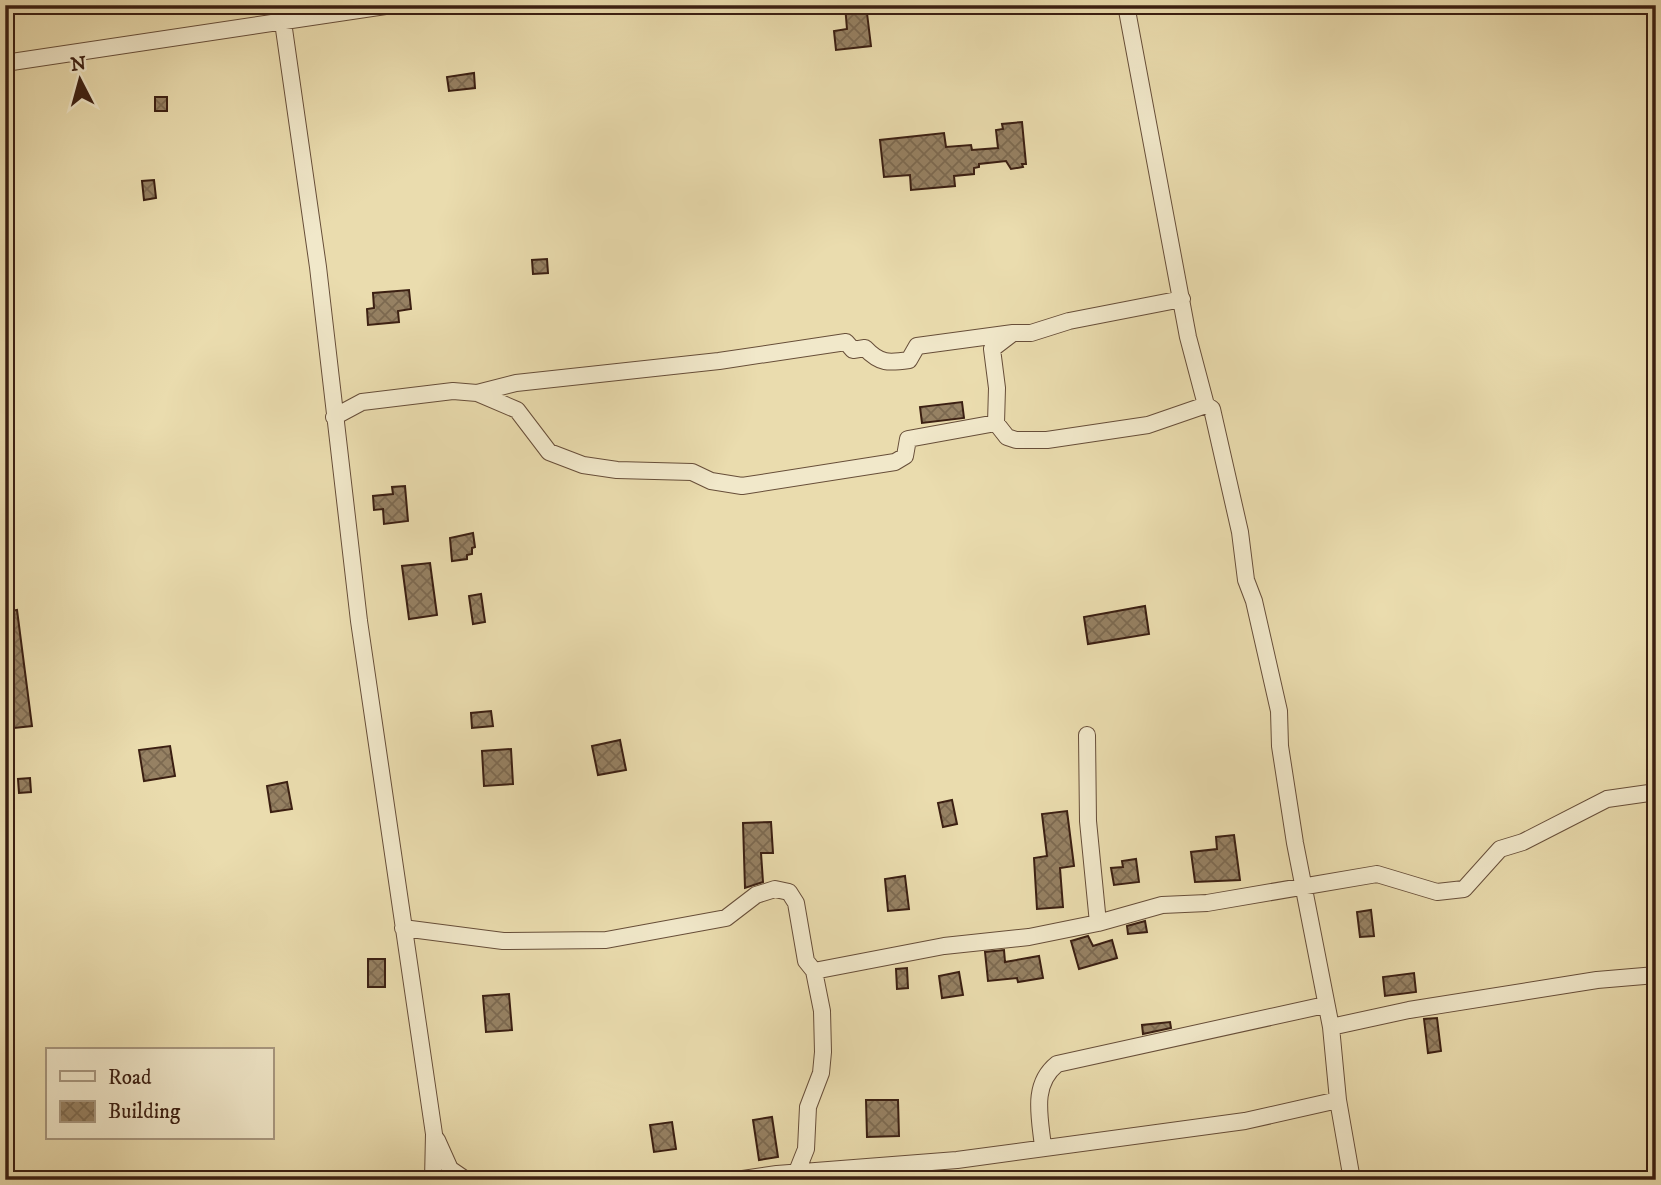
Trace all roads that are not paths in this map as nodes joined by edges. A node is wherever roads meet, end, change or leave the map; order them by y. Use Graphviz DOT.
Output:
graph roads {
  1 [pos="285,5"];
  2 [pos="392,5"];
  3 [pos="1126,5"];
  4 [pos="283,22"];
  5 [pos="5,63"];
  6 [pos="1182,299"];
  7 [pos="1013,333"];
  8 [pos="477,393"];
  9 [pos="1206,405"];
  10 [pos="334,417"];
  11 [pos="996,422"];
  12 [pos="1087,735"];
  13 [pos="1656,792"];
  14 [pos="1303,887"];
  15 [pos="1098,923"];
  16 [pos="403,928"];
  17 [pos="814,971"];
  18 [pos="1656,975"];
  19 [pos="1325,1005"];
  20 [pos="1331,1027"];
  21 [pos="1338,1100"];
  22 [pos="434,1134"];
  23 [pos="1043,1147"];
  24 [pos="796,1174"];
  25 [pos="433,1180"];
  26 [pos="466,1180"];
  27 [pos="736,1180"];
  28 [pos="1352,1180"];
  1 -- 4 [label="street"];
  2 -- 4 [label="street"];
  3 -- 6 [label="street"];
  4 -- 5 [label="street"];
  4 -- 10 [label="street"];
  6 -- 7 [label="street"];
  6 -- 9 [label="street"];
  7 -- 8 [label="street"];
  7 -- 11 [label="street"];
  8 -- 10 [label="street"];
  8 -- 11 [label="street"];
  9 -- 11 [label="street"];
  9 -- 14 [label="street"];
  10 -- 16 [label="street"];
  12 -- 15 [label="street"];
  13 -- 14 [label="street"];
  14 -- 15 [label="street"];
  14 -- 19 [label="street"];
  15 -- 17 [label="street"];
  16 -- 17 [label="street"];
  16 -- 22 [label="street"];
  17 -- 24 [label="street"];
  18 -- 20 [label="street"];
  19 -- 20 [label="street"];
  19 -- 23 [label="street"];
  20 -- 21 [label="street"];
  21 -- 23 [label="street"];
  21 -- 28 [label="street"];
  22 -- 25 [label="street"];
  22 -- 26 [label="street"];
  23 -- 24 [label="street"];
  24 -- 27 [label="street"];
}
